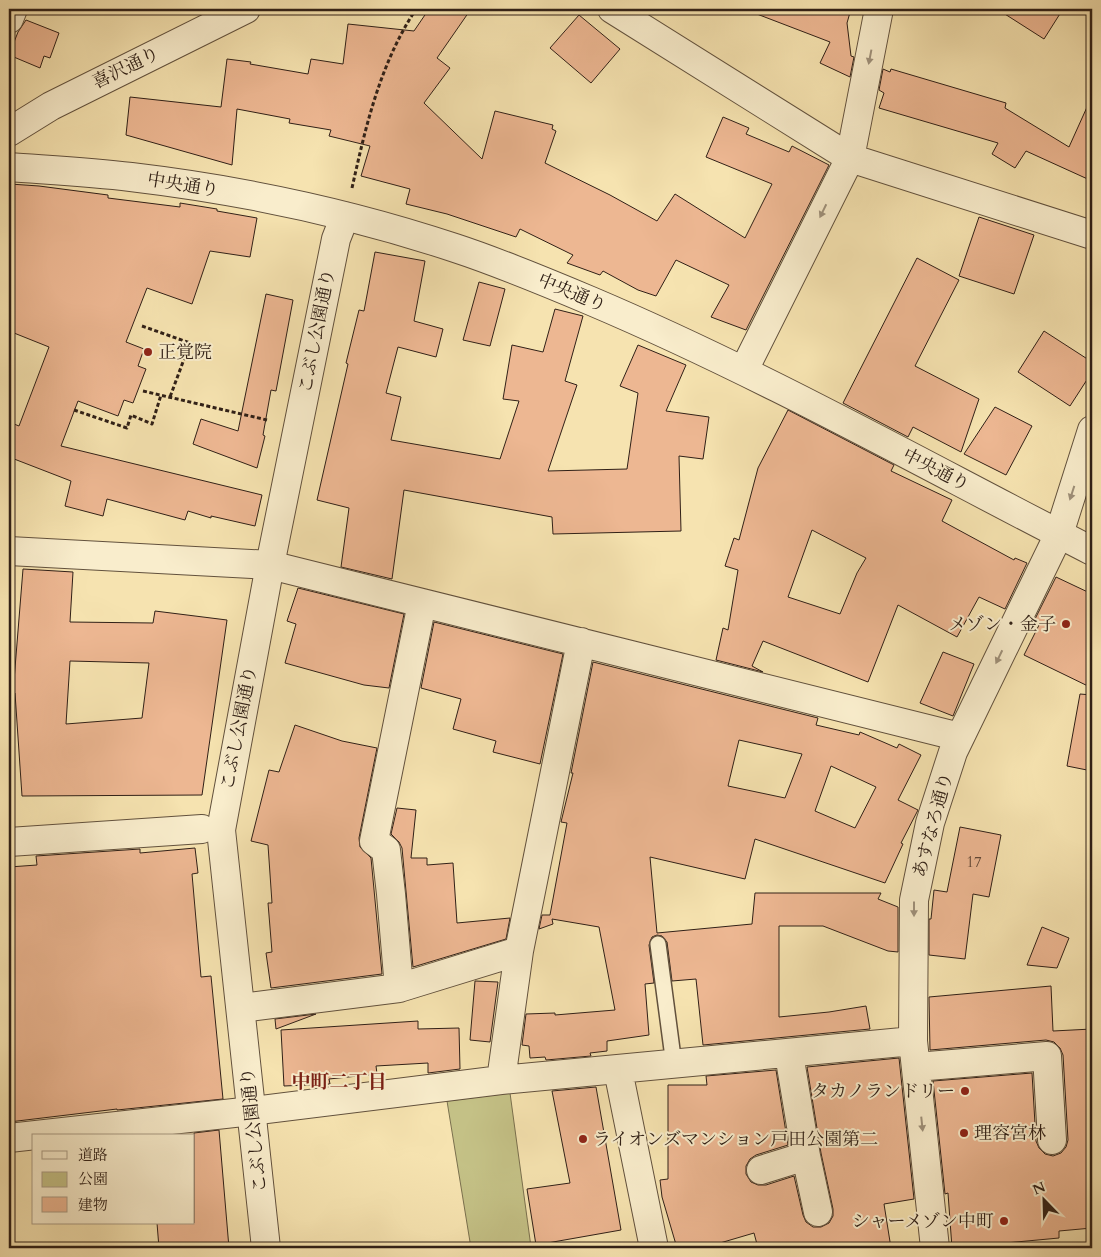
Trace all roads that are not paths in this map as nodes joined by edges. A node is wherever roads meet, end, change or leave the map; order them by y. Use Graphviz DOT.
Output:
graph roads {
  1 [pos="13,9"];
  2 [pos="246,9"];
  3 [pos="612,9"];
  4 [pos="879,9"];
  5 [pos="9,19"];
  6 [pos="9,132"];
  7 [pos="850,158"];
  8 [pos="9,167"];
  9 [pos="345,216"];
  10 [pos="1092,235"];
  11 [pos="744,370"];
  12 [pos="1092,430"];
  13 [pos="1058,534"];
  14 [pos="9,551"];
  15 [pos="1092,551"];
  16 [pos="270,565"];
  17 [pos="422,603"];
  18 [pos="580,642"];
  19 [pos="960,737"];
  20 [pos="202,829"];
  21 [pos="9,842"];
  22 [pos="658,944"];
  23 [pos="519,951"];
  24 [pos="399,988"];
  25 [pos="241,1008"];
  26 [pos="789,1054"];
  27 [pos="915,1054"];
  28 [pos="674,1065"];
  29 [pos="618,1070"];
  30 [pos="501,1080"];
  31 [pos="252,1111"];
  32 [pos="45,1134"];
  33 [pos="32,1135"];
  34 [pos="9,1138"];
  35 [pos="1052,1140"];
  36 [pos="806,1156"];
  37 [pos="761,1170"];
  38 [pos="818,1212"];
  39 [pos="266,1248"];
  40 [pos="654,1248"];
  41 [pos="935,1248"];
  1 -- 5 [label="street"];
  2 -- 6 [label="street, 喜沢通り"];
  3 -- 7 [label="street"];
  4 -- 7 [label="street, one-way"];
  7 -- 10 [label="street"];
  7 -- 11 [label="street, one-way"];
  8 -- 9 [label="street, 中央通り"];
  9 -- 11 [label="street, 中央通り"];
  9 -- 16 [label="street, こぶし公園通り"];
  11 -- 13 [label="street, 中央通り"];
  12 -- 13 [label="street, あすなろ通り, one-way"];
  13 -- 15 [label="street, 中央通り"];
  13 -- 19 [label="street, あすなろ通り, one-way"];
  14 -- 16 [label="street"];
  16 -- 17 [label="street"];
  16 -- 25 [label="street, こぶし公園通り"];
  17 -- 18 [label="street"];
  17 -- 24 [label="street"];
  18 -- 19 [label="street"];
  18 -- 23 [label="street"];
  19 -- 27 [label="street, あすなろ通り, one-way"];
  20 -- 21 [label="street"];
  22 -- 28 [label="lane"];
  23 -- 24 [label="street"];
  23 -- 30 [label="street"];
  24 -- 25 [label="street"];
  25 -- 31 [label="street, こぶし公園通り"];
  26 -- 27 [label="street"];
  26 -- 28 [label="street"];
  26 -- 36 [label="street"];
  27 -- 35 [label="street"];
  27 -- 41 [label="street, あすなろ通り, one-way"];
  28 -- 29 [label="street"];
  29 -- 30 [label="street"];
  29 -- 40 [label="street"];
  30 -- 31 [label="street"];
  31 -- 32 [label="street"];
  31 -- 39 [label="street, こぶし公園通り"];
  33 -- 34 [label="street"];
  36 -- 37 [label="street"];
  36 -- 38 [label="street"];
}
